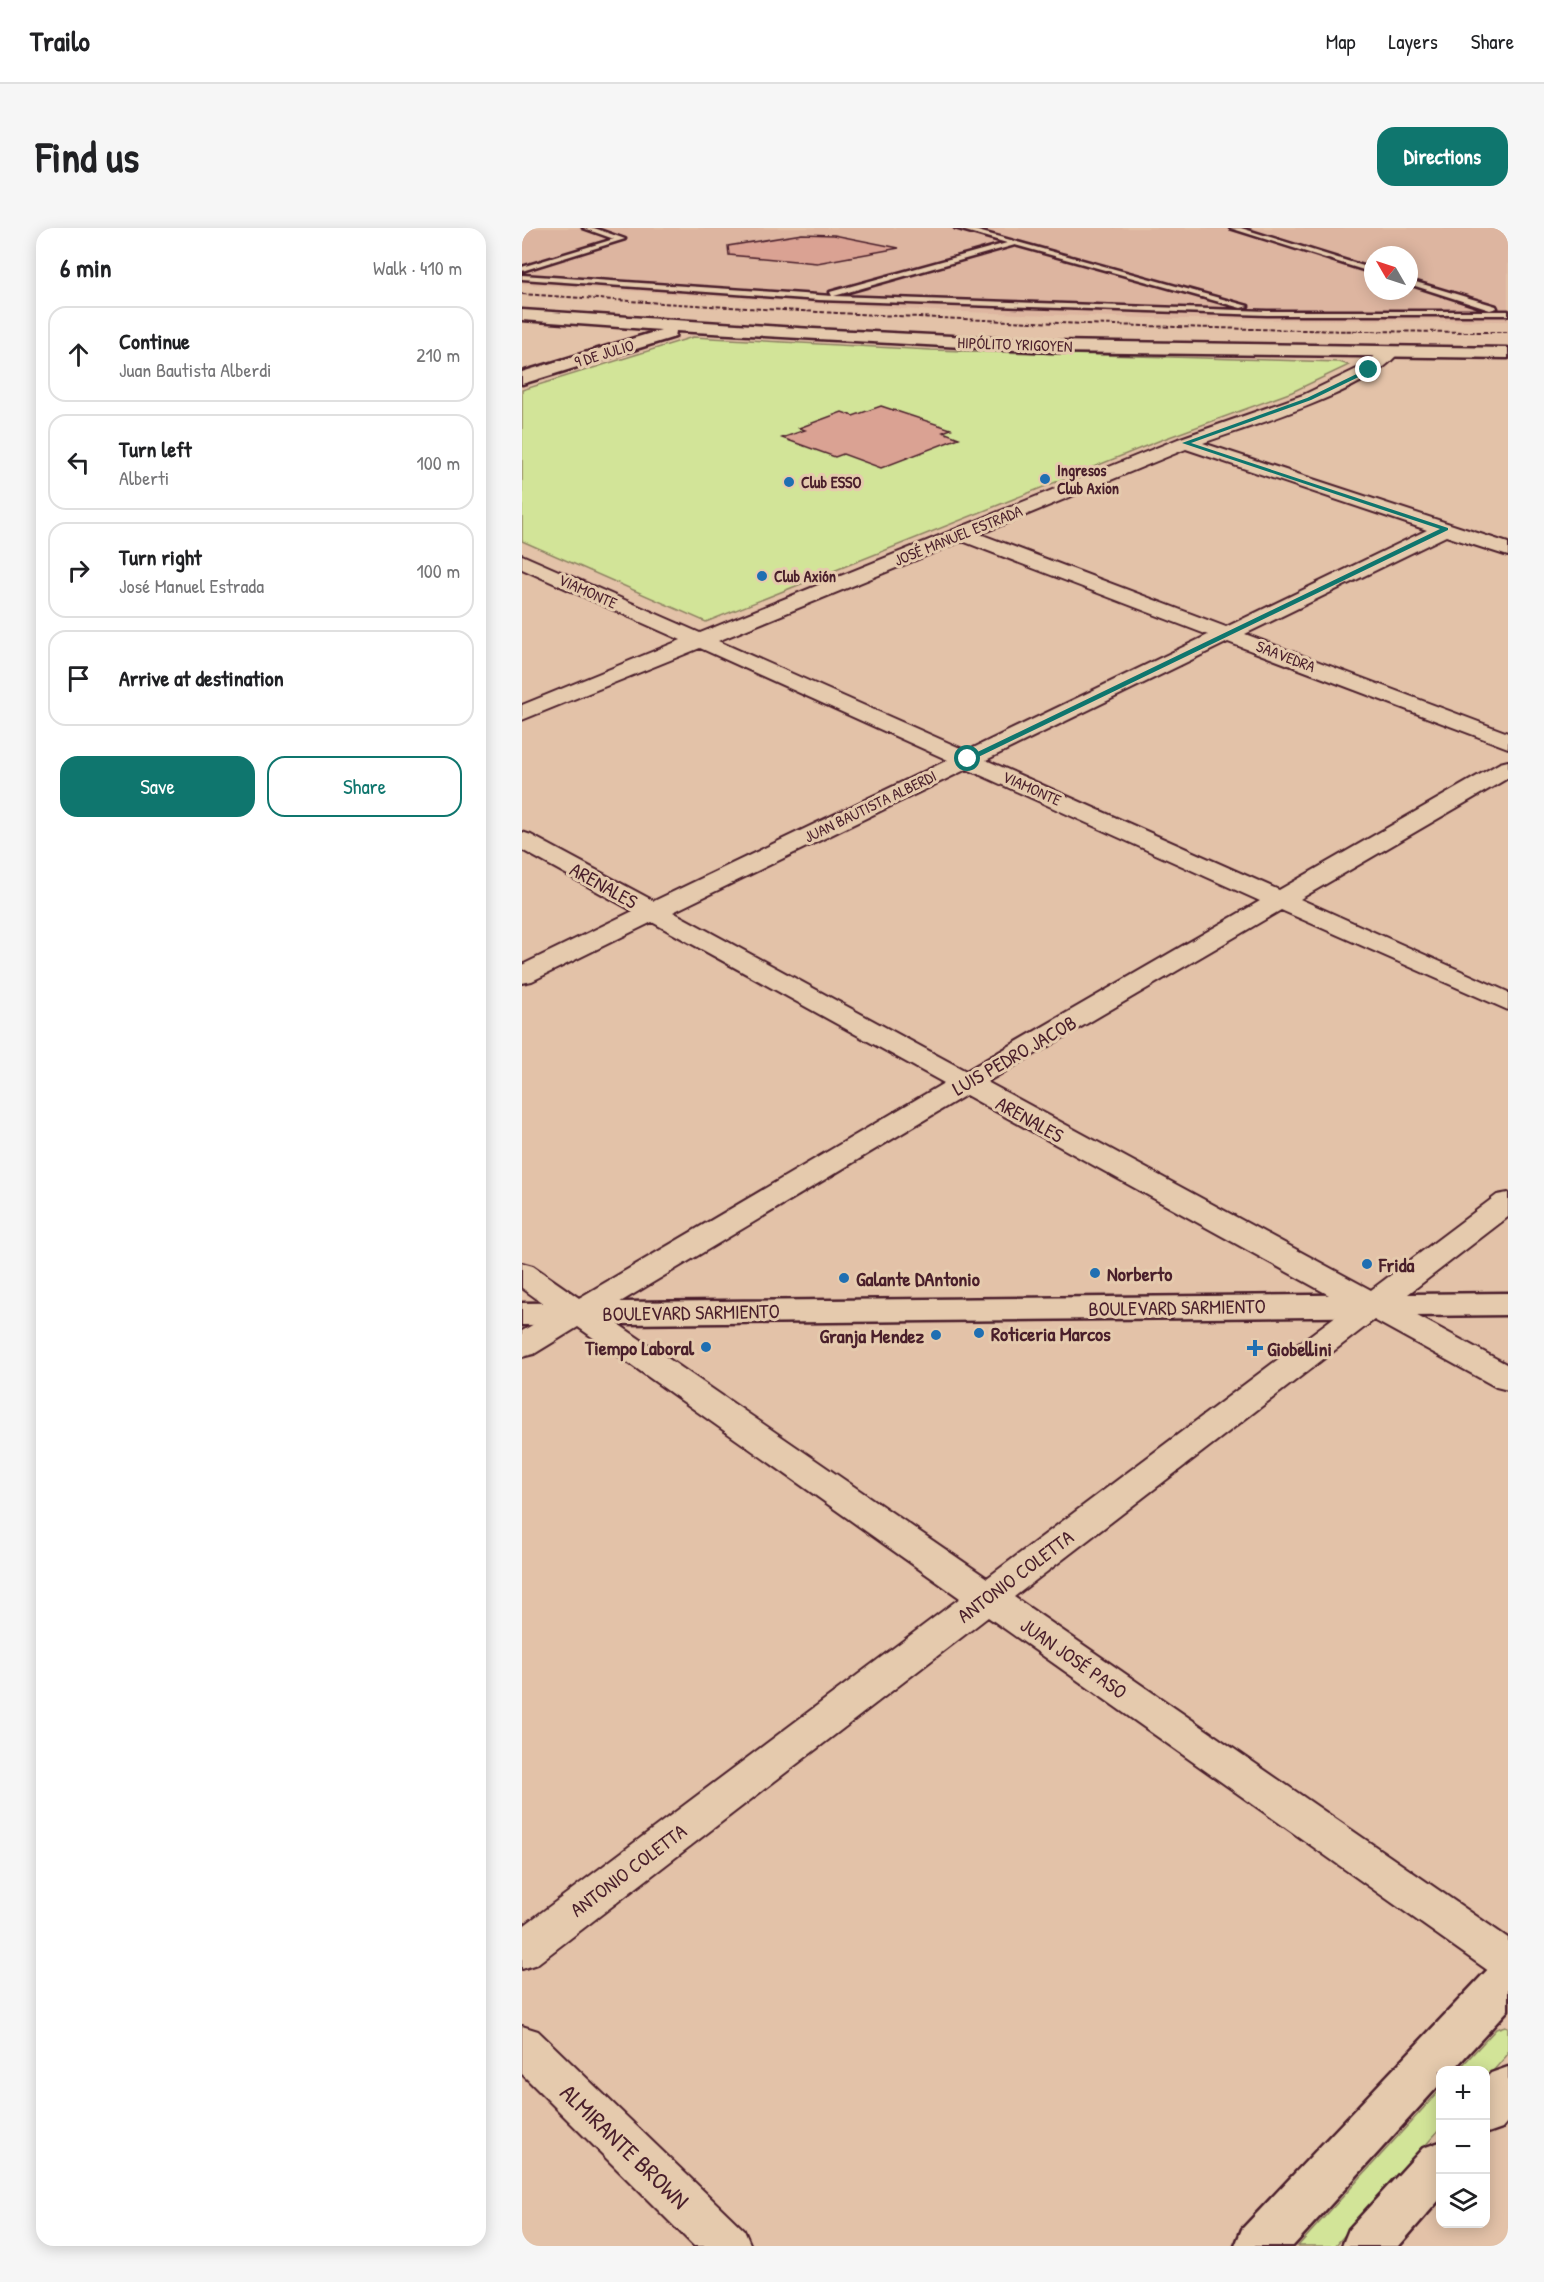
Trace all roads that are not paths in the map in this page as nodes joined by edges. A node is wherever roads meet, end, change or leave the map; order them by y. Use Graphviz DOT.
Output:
graph roads {
  1 [pos="587,228"];
  2 [pos="959,228"];
  3 [pos="1234,228"];
  4 [pos="1015,243"];
  5 [pos="1364,268"];
  6 [pos="522,269"];
  7 [pos="522,277"];
  8 [pos="1418,285"];
  9 [pos="819,298"];
  10 [pos="1267,313"];
  11 [pos="1507,313"];
  12 [pos="522,315"];
  13 [pos="686,328"];
  14 [pos="1390,352"];
  15 [pos="1508,353"];
  16 [pos="522,378"];
  17 [pos="1185,443"];
  18 [pos="1445,529"];
  19 [pos="962,534"];
  20 [pos="1508,549"];
  21 [pos="522,561"];
  22 [pos="1227,634"];
  23 [pos="698,641"];
  24 [pos="522,713"];
  25 [pos="1508,741"];
  26 [pos="968,759"];
  27 [pos="1508,768"];
  28 [pos="522,840"];
  29 [pos="1279,900"];
  30 [pos="652,912"];
  31 [pos="522,975"];
  32 [pos="1508,1002"];
  33 [pos="965,1083"];
  34 [pos="1508,1202"];
  35 [pos="522,1273"];
  36 [pos="1508,1304"];
  37 [pos="1372,1305"];
  38 [pos="578,1313"];
  39 [pos="522,1314"];
  40 [pos="522,1346"];
  41 [pos="1508,1378"];
  42 [pos="987,1598"];
  43 [pos="522,1951"];
  44 [pos="1508,1961"];
  45 [pos="1508,1979"];
  46 [pos="522,2045"];
  47 [pos="1508,2088"];
  48 [pos="1490,2108"];
  49 [pos="1436,2168"];
  50 [pos="728,2246"];
  51 [pos="1260,2246"];
  52 [pos="1367,2246"];
  1 -- 6 [label="lane"];
  2 -- 4 [label="lane"];
  3 -- 5 [label="lane"];
  4 -- 9 [label="lane"];
  4 -- 10 [label="lane"];
  7 -- 9 [label="lane"];
  8 -- 11 [label="lane"];
  9 -- 10 [label="lane"];
  10 -- 11 [label="lane"];
  12 -- 13 [label="street, HIPÓLITO YRIGOYEN"];
  13 -- 14 [label="street, HIPÓLITO YRIGOYEN"];
  13 -- 16 [label="street, 9 DE JULIO"];
  14 -- 15 [label="street, HIPÓLITO YRIGOYEN"];
  14 -- 17 [label="street, JOSÉ MANUEL ESTRADA"];
  17 -- 18 [label="street"];
  17 -- 19 [label="street, JOSÉ MANUEL ESTRADA"];
  18 -- 20 [label="street"];
  18 -- 22 [label="street, JUAN BAUTISTA ALBERDI"];
  19 -- 22 [label="street, SAAVEDRA"];
  19 -- 23 [label="street, JOSÉ MANUEL ESTRADA"];
  21 -- 23 [label="street, VIAMONTE"];
  22 -- 25 [label="street, SAAVEDRA"];
  22 -- 26 [label="street, JUAN BAUTISTA ALBERDI"];
  23 -- 24 [label="street, JOSÉ MANUEL ESTRADA"];
  23 -- 26 [label="street, VIAMONTE"];
  26 -- 29 [label="street, VIAMONTE"];
  26 -- 30 [label="street, JUAN BAUTISTA ALBERDI"];
  27 -- 29 [label="street, LUIS PEDRO JACOB"];
  28 -- 30 [label="street, ARENALES"];
  29 -- 32 [label="street, VIAMONTE"];
  29 -- 33 [label="street, LUIS PEDRO JACOB"];
  30 -- 31 [label="street, JUAN BAUTISTA ALBERDI"];
  30 -- 33 [label="street, ARENALES"];
  33 -- 37 [label="street, ARENALES"];
  33 -- 38 [label="street, LUIS PEDRO JACOB"];
  34 -- 37 [label="street, ANTONIO COLETTA"];
  35 -- 38 [label="street, JUAN JOSÉ PASO"];
  36 -- 37 [label="street, BOULEVARD SARMIENTO"];
  37 -- 38 [label="street, BOULEVARD SARMIENTO"];
  37 -- 41 [label="street, ARENALES"];
  37 -- 42 [label="street, ANTONIO COLETTA"];
  38 -- 39 [label="street, BOULEVARD SARMIENTO"];
  38 -- 40 [label="street, LUIS PEDRO JACOB"];
  38 -- 42 [label="street, JUAN JOSÉ PASO"];
  42 -- 43 [label="street, ANTONIO COLETTA"];
  42 -- 44 [label="street, JUAN JOSÉ PASO"];
  45 -- 51 [label="street"];
  46 -- 50 [label="street, ALMIRANTE BROWN"];
  47 -- 48 [label="street"];
  49 -- 52 [label="street"];
}
